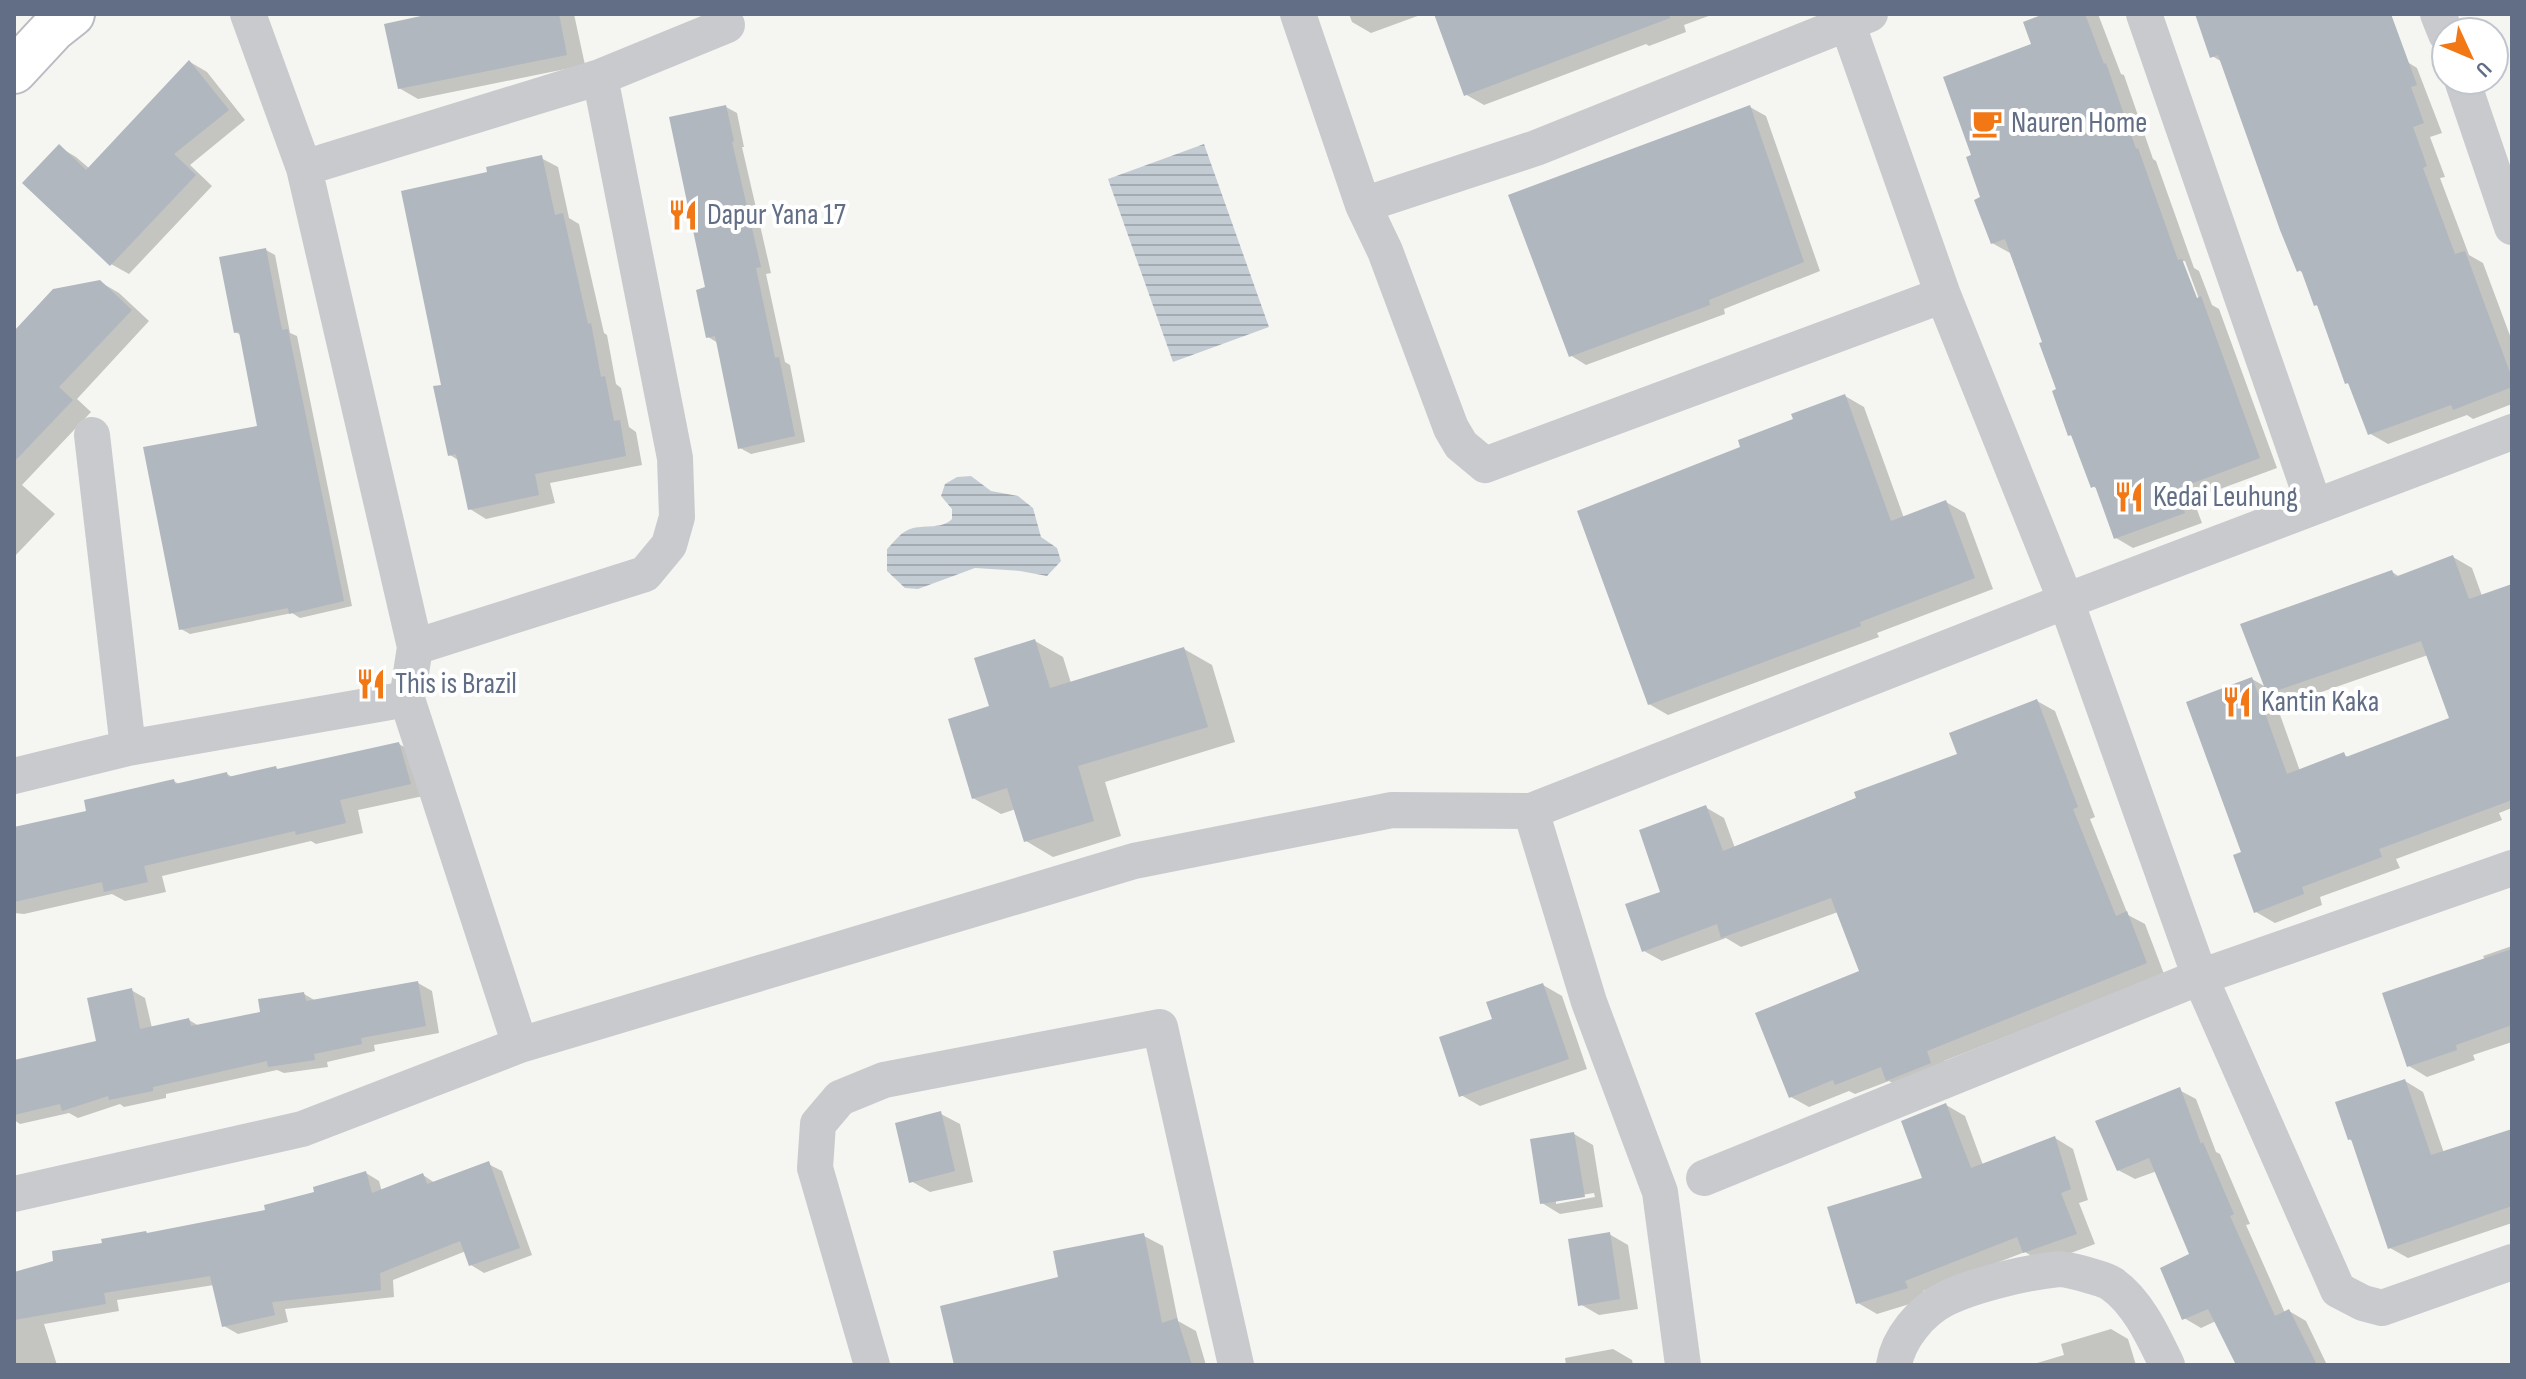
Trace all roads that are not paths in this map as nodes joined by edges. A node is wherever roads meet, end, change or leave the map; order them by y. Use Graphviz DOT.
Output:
graph roads {
  1 [pos="72,14"];
  2 [pos="248,14"];
  3 [pos="1298,14"];
  4 [pos="2144,14"];
  5 [pos="1854,17"];
  6 [pos="727,25"];
  7 [pos="14,71"];
  8 [pos="600,77"];
  9 [pos="2467,96"];
  10 [pos="304,168"];
  11 [pos="1363,205"];
  12 [pos="2512,227"];
  13 [pos="1943,295"];
  14 [pos="2512,432"];
  15 [pos="92,435"];
  16 [pos="2314,505"];
  17 [pos="2066,601"];
  18 [pos="415,647"];
  19 [pos="407,699"];
  20 [pos="128,748"];
  21 [pos="14,776"];
  22 [pos="1531,811"];
  23 [pos="2512,868"];
  24 [pos="2200,977"];
  25 [pos="520,1045"];
  26 [pos="1704,1178"];
  27 [pos="14,1194"];
  28 [pos="2512,1262"];
  29 [pos="872,1365"];
  30 [pos="1236,1365"];
  31 [pos="1683,1365"];
  32 [pos="1894,1365"];
  33 [pos="2167,1365"];
  1 -- 7 [label="street"];
  2 -- 10 [label="street"];
  3 -- 11 [label="street"];
  4 -- 16 [label="street"];
  5 -- 11 [label="street"];
  5 -- 13 [label="street"];
  6 -- 8 [label="street"];
  8 -- 10 [label="street"];
  8 -- 18 [label="street"];
  9 -- 12 [label="street"];
  10 -- 18 [label="street"];
  11 -- 13 [label="street"];
  13 -- 17 [label="street"];
  14 -- 16 [label="street"];
  15 -- 20 [label="street"];
  16 -- 17 [label="street"];
  17 -- 22 [label="street"];
  17 -- 24 [label="street"];
  18 -- 19 [label="street"];
  19 -- 20 [label="street"];
  19 -- 25 [label="street"];
  20 -- 21 [label="street"];
  22 -- 25 [label="street"];
  22 -- 31 [label="street"];
  23 -- 24 [label="street"];
  24 -- 26 [label="street"];
  24 -- 28 [label="street"];
  25 -- 27 [label="street"];
  29 -- 30 [label="street"];
  32 -- 33 [label="street"];
}
